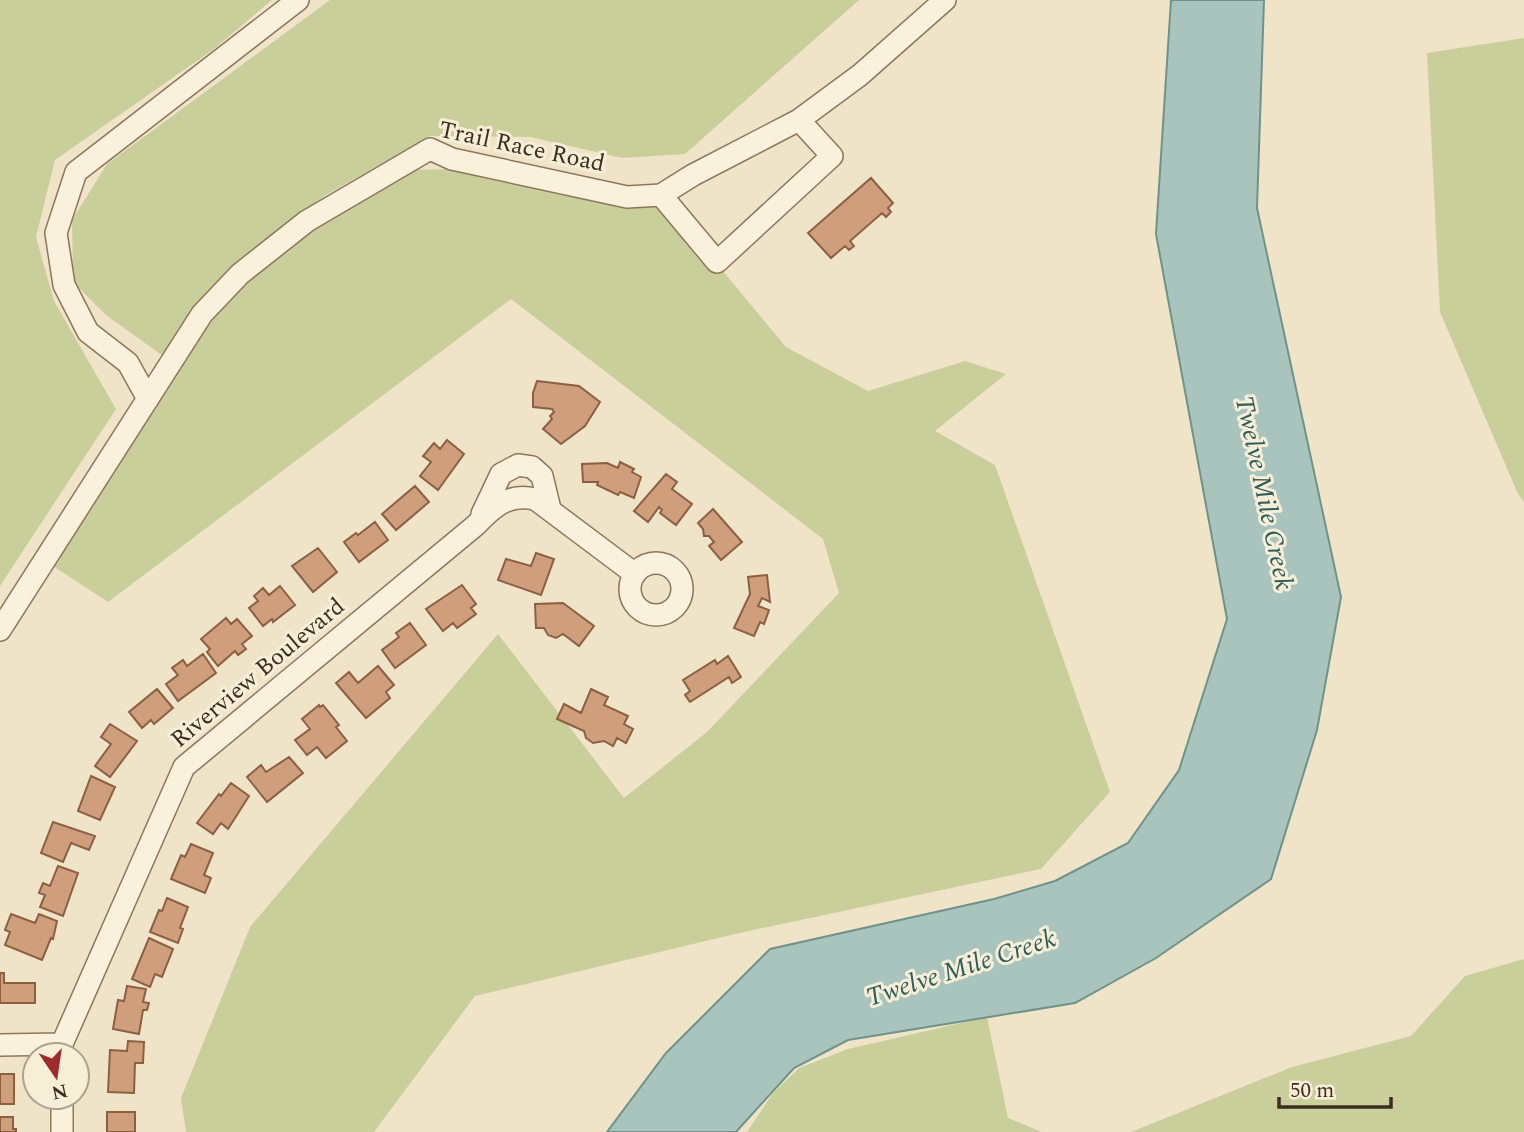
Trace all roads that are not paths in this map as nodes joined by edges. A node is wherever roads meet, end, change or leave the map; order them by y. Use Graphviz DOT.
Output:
graph roads {
  1 [pos="298,0"];
  2 [pos="945,0"];
  3 [pos="799,120"];
  4 [pos="661,195"];
  5 [pos="148,399"];
  6 [pos="550,509"];
  7 [pos="476,525"];
  8 [pos="635,574"];
  9 [pos="0,630"];
  10 [pos="66,1041"];
  11 [pos="0,1045"];
  12 [pos="21,1047"];
  13 [pos="62,1111"];
  14 [pos="62,1132"];
  1 -- 5 [label="street"];
  2 -- 3 [label="street, Trail Race Road"];
  3 -- 4 [label="street, Trail Race Road"];
  3 -- 4 [label="street"];
  4 -- 5 [label="street, Trail Race Road"];
  5 -- 9 [label="street, Trail Race Road"];
  6 -- 7 [label="street, Riverview Boulevard"];
  6 -- 7 [label="street, Riverview Boulevard"];
  6 -- 8 [label="street, Riverview Boulevard"];
  7 -- 10 [label="street, Riverview Boulevard"];
  11 -- 12 [label="street"];
  13 -- 14 [label="street"];
}
